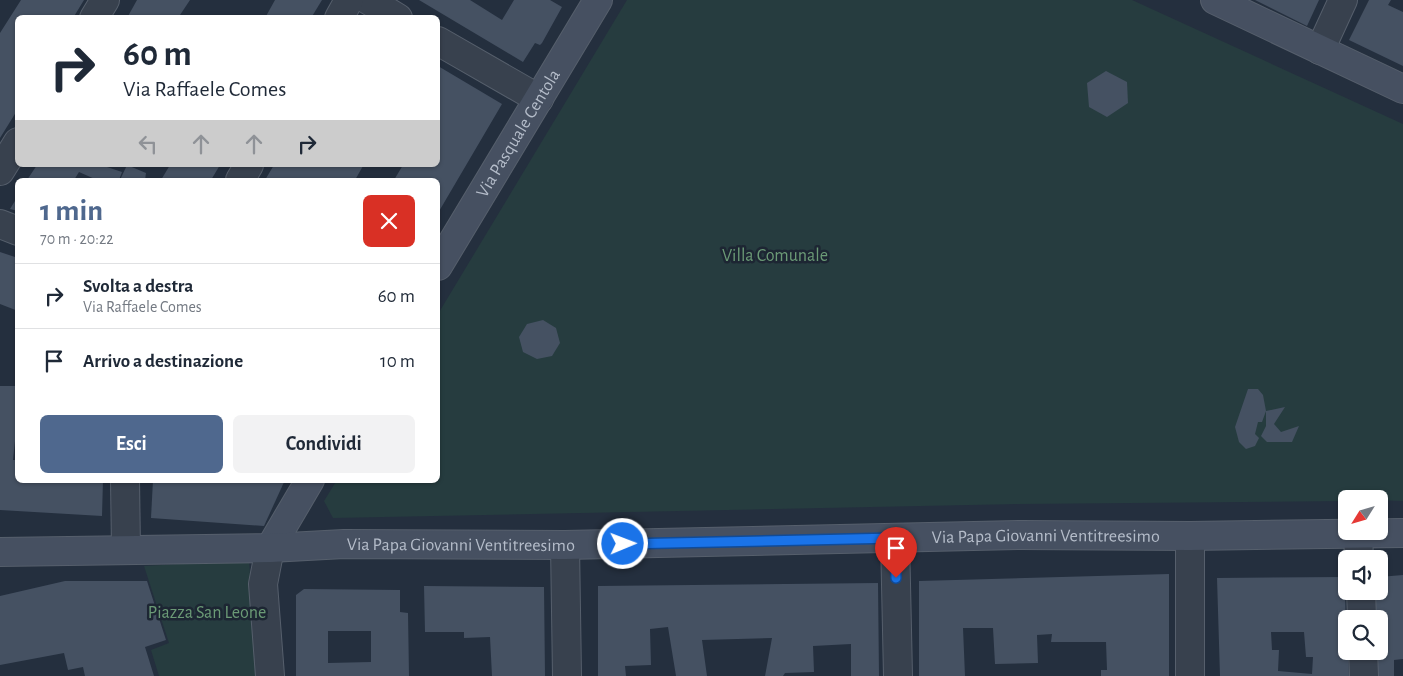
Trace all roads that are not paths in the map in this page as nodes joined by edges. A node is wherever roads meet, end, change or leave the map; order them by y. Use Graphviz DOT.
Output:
graph roads {
  1 [pos="105,0"];
  2 [pos="349,0"];
  3 [pos="368,0"];
  4 [pos="598,0"];
  5 [pos="1215,0"];
  6 [pos="1343,0"];
  7 [pos="96,15"];
  8 [pos="341,15"];
  9 [pos="393,15"];
  10 [pos="440,42"];
  11 [pos="1320,50"];
  12 [pos="1403,89"];
  13 [pos="539,99"];
  14 [pos="15,147"];
  15 [pos="248,167"];
  16 [pos="0,171"];
  17 [pos="241,178"];
  18 [pos="0,224"];
  19 [pos="15,230"];
  20 [pos="440,263"];
  21 [pos="125,483"];
  22 [pos="308,483"];
  23 [pos="1403,533"];
  24 [pos="1190,536"];
  25 [pos="895,538"];
  26 [pos="565,545"];
  27 [pos="1359,547"];
  28 [pos="270,548"];
  29 [pos="126,549"];
  30 [pos="0,552"];
  31 [pos="1363,660"];
  32 [pos="270,676"];
  33 [pos="567,676"];
  34 [pos="898,676"];
  35 [pos="1190,676"];
  36 [pos="1364,676"];
  1 -- 7 [label="street"];
  2 -- 8 [label="street"];
  3 -- 9 [label="street"];
  4 -- 13 [label="street, Via Pasquale Centola"];
  5 -- 11 [label="street"];
  6 -- 11 [label="street"];
  10 -- 13 [label="street"];
  11 -- 12 [label="street"];
  13 -- 20 [label="street, Via Pasquale Centola"];
  14 -- 16 [label="street"];
  15 -- 17 [label="street"];
  18 -- 19 [label="street"];
  21 -- 29 [label="street"];
  22 -- 28 [label="street"];
  23 -- 27 [label="street, Via Papa Giovanni Ventitreesimo"];
  24 -- 25 [label="street, Via Papa Giovanni Ventitreesimo"];
  24 -- 27 [label="street, Via Papa Giovanni Ventitreesimo"];
  24 -- 35 [label="street"];
  25 -- 26 [label="street, Via Papa Giovanni Ventitreesimo"];
  25 -- 34 [label="street"];
  26 -- 28 [label="street, Via Papa Giovanni Ventitreesimo"];
  26 -- 33 [label="street"];
  28 -- 29 [label="street, Via Papa Giovanni Ventitreesimo"];
  28 -- 32 [label="street"];
  29 -- 30 [label="street, Via Papa Giovanni Ventitreesimo"];
  31 -- 36 [label="street"];
}
